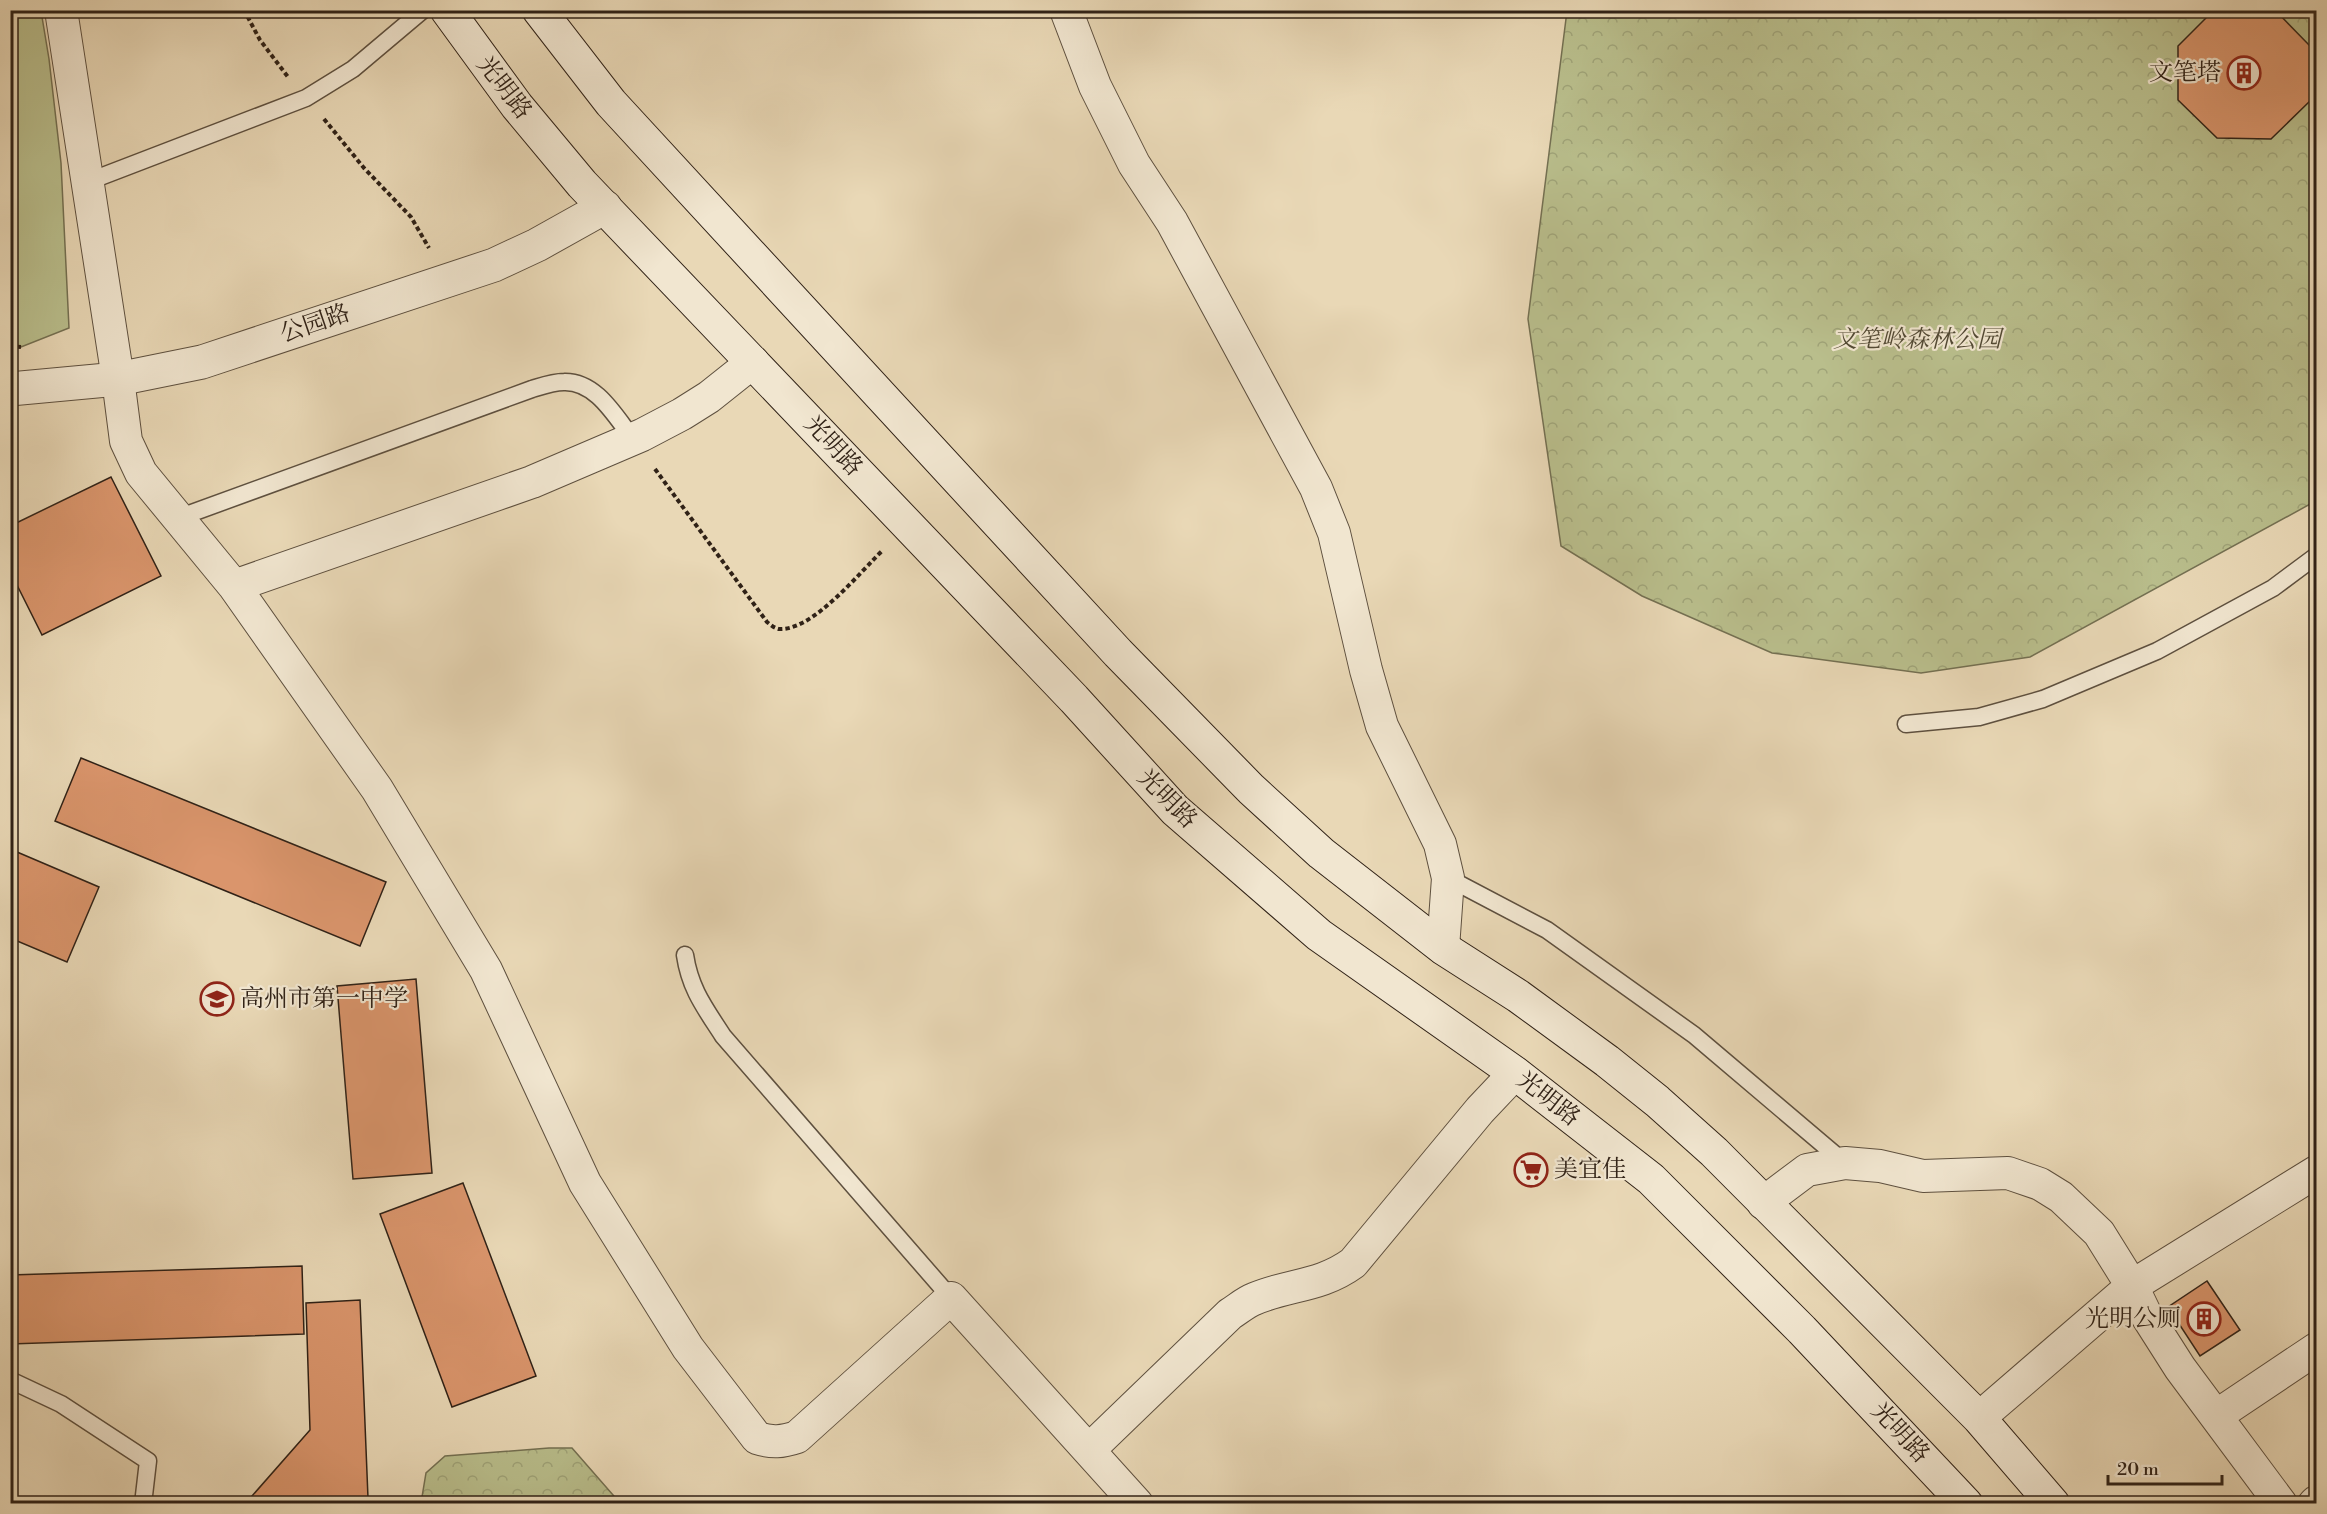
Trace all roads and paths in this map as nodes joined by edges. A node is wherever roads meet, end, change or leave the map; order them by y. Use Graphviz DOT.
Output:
graph roads {
  1 [pos="61,10"];
  2 [pos="244,10"];
  3 [pos="423,10"];
  4 [pos="447,10"];
  5 [pos="539,10"];
  6 [pos="1066,10"];
  7 [pos="306,98"];
  8 [pos="87,182"];
  9 [pos="605,207"];
  10 [pos="442,283"];
  11 [pos="10,346"];
  12 [pos="21,347"];
  13 [pos="753,362"];
  14 [pos="118,379"];
  15 [pos="10,389"];
  16 [pos="633,439"];
  17 [pos="178,518"];
  18 [pos="908,525"];
  19 [pos="2316,556"];
  20 [pos="234,586"];
  21 [pos="1906,724"];
  22 [pos="1448,878"];
  23 [pos="1443,948"];
  24 [pos="685,955"];
  25 [pos="1515,1073"];
  26 [pos="1845,1163"];
  27 [pos="2316,1173"];
  28 [pos="1763,1203"];
  29 [pos="2132,1286"];
  30 [pos="951,1298"];
  31 [pos="2316,1349"];
  32 [pos="10,1380"];
  33 [pos="2216,1416"];
  34 [pos="1979,1418"];
  35 [pos="1089,1450"];
  36 [pos="143,1503"];
  37 [pos="1137,1503"];
  38 [pos="1966,1503"];
  39 [pos="2053,1503"];
  40 [pos="2281,1503"];
  1 -- 8 [label="street"];
  2 -- 7 [label="path"];
  3 -- 7 [label="lane"];
  4 -- 9 [label="main road, 光明路"];
  5 -- 23 [label="main road"];
  6 -- 22 [label="street"];
  7 -- 8 [label="lane"];
  7 -- 10 [label="path"];
  8 -- 14 [label="street"];
  9 -- 10 [label="main road, 公园路"];
  9 -- 13 [label="main road, 光明路"];
  10 -- 14 [label="main road, 公园路"];
  11 -- 12 [label="path"];
  13 -- 16 [label="street"];
  13 -- 18 [label="main road, 光明路"];
  14 -- 15 [label="main road, 公园路"];
  14 -- 17 [label="street"];
  16 -- 17 [label="lane"];
  16 -- 18 [label="path"];
  16 -- 20 [label="street"];
  17 -- 20 [label="street"];
  18 -- 25 [label="main road, 光明路"];
  19 -- 21 [label="lane"];
  20 -- 30 [label="street"];
  22 -- 23 [label="street"];
  22 -- 26 [label="lane"];
  23 -- 28 [label="main road"];
  24 -- 30 [label="lane"];
  25 -- 35 [label="street"];
  25 -- 38 [label="main road, 光明路"];
  26 -- 28 [label="street"];
  26 -- 29 [label="street"];
  27 -- 29 [label="street"];
  28 -- 34 [label="main road"];
  29 -- 33 [label="street"];
  29 -- 34 [label="street"];
  30 -- 35 [label="street"];
  31 -- 33 [label="street"];
  32 -- 36 [label="lane"];
  33 -- 40 [label="street"];
  34 -- 39 [label="main road"];
  35 -- 37 [label="street"];
}
